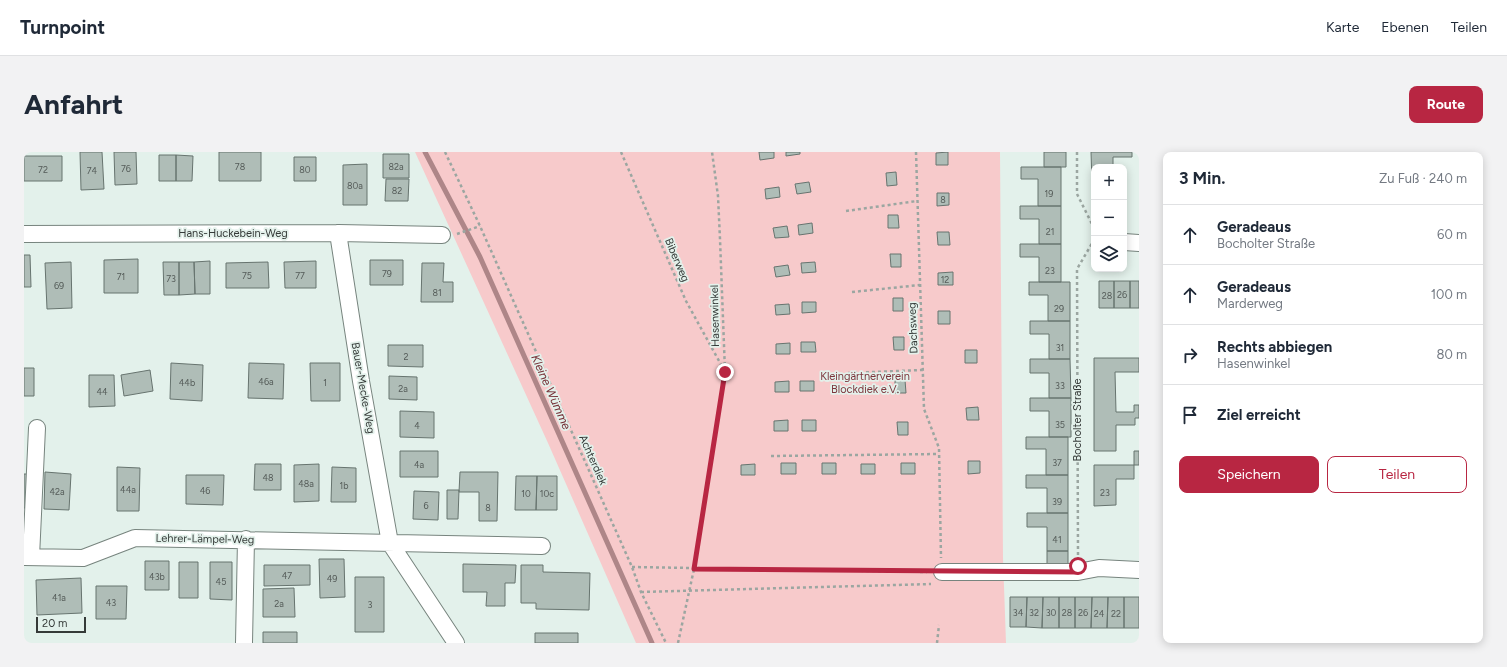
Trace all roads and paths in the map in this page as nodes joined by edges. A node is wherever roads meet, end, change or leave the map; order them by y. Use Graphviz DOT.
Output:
graph roads {
  1 [pos="445,152"];
  2 [pos="621,152"];
  3 [pos="712,152"];
  4 [pos="916,152"];
  5 [pos="1077,152"];
  6 [pos="917,201"];
  7 [pos="846,211"];
  8 [pos="1091,222"];
  9 [pos="480,226"];
  10 [pos="338,233"];
  11 [pos="24,234"];
  12 [pos="460,234"];
  13 [pos="442,235"];
  14 [pos="1127,242"];
  15 [pos="1139,243"];
  16 [pos="1091,245"];
  17 [pos="920,285"];
  18 [pos="852,292"];
  19 [pos="923,370"];
  20 [pos="725,372"];
  21 [pos="848,373"];
  22 [pos="37,428"];
  23 [pos="939,454"];
  24 [pos="771,456"];
  25 [pos="246,539"];
  26 [pos="390,543"];
  27 [pos="542,546"];
  28 [pos="28,557"];
  29 [pos="632,567"];
  30 [pos="694,569"];
  31 [pos="1139,570"];
  32 [pos="1078,572"];
  33 [pos="938,578"];
  34 [pos="689,591"];
  35 [pos="641,592"];
  36 [pos="939,625"];
  37 [pos="244,643"];
  38 [pos="456,643"];
  39 [pos="666,643"];
  40 [pos="678,643"];
  41 [pos="937,643"];
  1 -- 9 [label="path, Achterdiek"];
  2 -- 20 [label="path, Biberweg"];
  3 -- 20 [label="path, Hasenwinkel"];
  4 -- 6 [label="path, Dachsweg"];
  5 -- 8 [label="path"];
  6 -- 7 [label="path"];
  6 -- 17 [label="path, Dachsweg"];
  9 -- 12 [label="path"];
  9 -- 29 [label="path, Achterdiek"];
  10 -- 11 [label="street, Hans-Huckebein-Weg"];
  10 -- 13 [label="street, Hans-Huckebein-Weg"];
  10 -- 26 [label="street, Bauer-Mecke-Weg"];
  14 -- 15 [label="street"];
  16 -- 32 [label="path, Bocholter Straße"];
  17 -- 18 [label="path"];
  17 -- 19 [label="path, Dachsweg"];
  19 -- 21 [label="path"];
  19 -- 23 [label="path, Dachsweg"];
  20 -- 30 [label="path, Hasenwinkel"];
  22 -- 28 [label="street"];
  23 -- 24 [label="path"];
  23 -- 33 [label="path, Dachsweg"];
  25 -- 26 [label="street, Lehrer-Lämpel-Weg"];
  25 -- 28 [label="street, Lehrer-Lämpel-Weg"];
  25 -- 37 [label="street"];
  26 -- 27 [label="street"];
  26 -- 38 [label="street, Bauer-Mecke-Weg"];
  29 -- 30 [label="path"];
  29 -- 35 [label="path, Achterdiek"];
  30 -- 33 [label="path"];
  30 -- 34 [label="path, Hasenwinkel"];
  31 -- 32 [label="street"];
  32 -- 33 [label="street"];
  33 -- 34 [label="path"];
  34 -- 35 [label="path"];
  34 -- 40 [label="path, Hasenwinkel"];
  35 -- 39 [label="path, Achterdiek"];
  36 -- 41 [label="path"];
}
